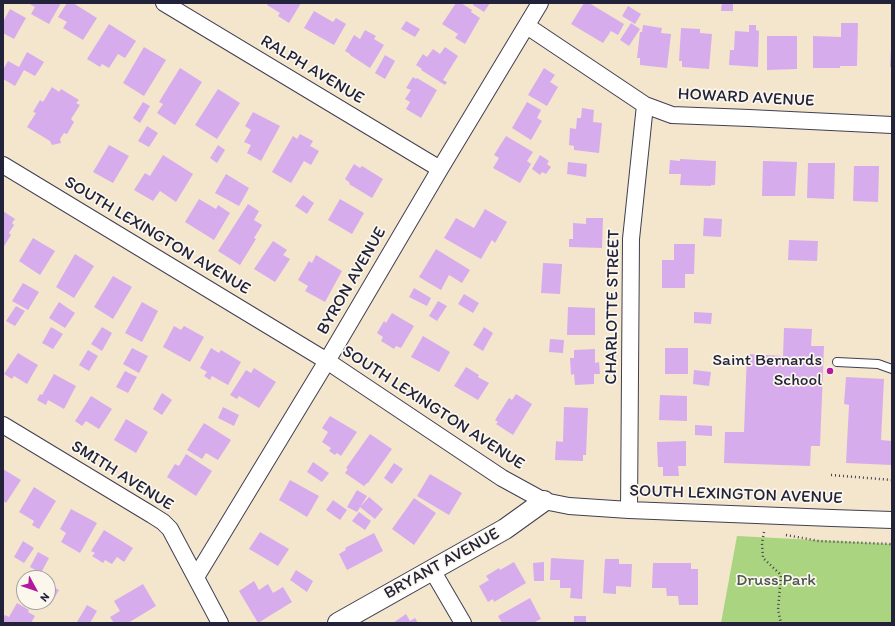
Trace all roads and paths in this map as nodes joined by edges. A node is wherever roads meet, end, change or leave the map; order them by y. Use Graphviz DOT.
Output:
graph roads {
  1 [pos="164,3"];
  2 [pos="540,3"];
  3 [pos="527,26"];
  4 [pos="645,105"];
  5 [pos="892,125"];
  6 [pos="3,165"];
  7 [pos="440,169"];
  8 [pos="327,360"];
  9 [pos="837,362"];
  10 [pos="892,369"];
  11 [pos="3,425"];
  12 [pos="831,475"];
  13 [pos="892,480"];
  14 [pos="544,501"];
  15 [pos="629,510"];
  16 [pos="892,520"];
  17 [pos="757,532"];
  18 [pos="780,534"];
  19 [pos="892,544"];
  20 [pos="432,570"];
  21 [pos="196,577"];
  22 [pos="220,623"];
  23 [pos="338,623"];
  24 [pos="463,623"];
  25 [pos="781,623"];
  1 -- 7 [label="street, RALPH AVENUE"];
  2 -- 3 [label="street, BYRON AVENUE"];
  3 -- 4 [label="street, HOWARD AVENUE"];
  3 -- 7 [label="street, BYRON AVENUE"];
  4 -- 5 [label="street, HOWARD AVENUE"];
  4 -- 15 [label="street, CHARLOTTE STREET"];
  6 -- 8 [label="street, SOUTH LEXINGTON AVENUE"];
  7 -- 8 [label="street, BYRON AVENUE"];
  8 -- 14 [label="street, SOUTH LEXINGTON AVENUE"];
  8 -- 21 [label="street, BYRON AVENUE"];
  9 -- 10 [label="lane"];
  11 -- 21 [label="street, SMITH AVENUE"];
  12 -- 13 [label="path"];
  14 -- 15 [label="street, SOUTH LEXINGTON AVENUE"];
  14 -- 20 [label="street, BRYANT AVENUE"];
  15 -- 16 [label="street, SOUTH LEXINGTON AVENUE"];
  17 -- 25 [label="path"];
  18 -- 19 [label="path"];
  20 -- 23 [label="street, BRYANT AVENUE"];
  20 -- 24 [label="street"];
  21 -- 22 [label="street, SMITH AVENUE"];
}
